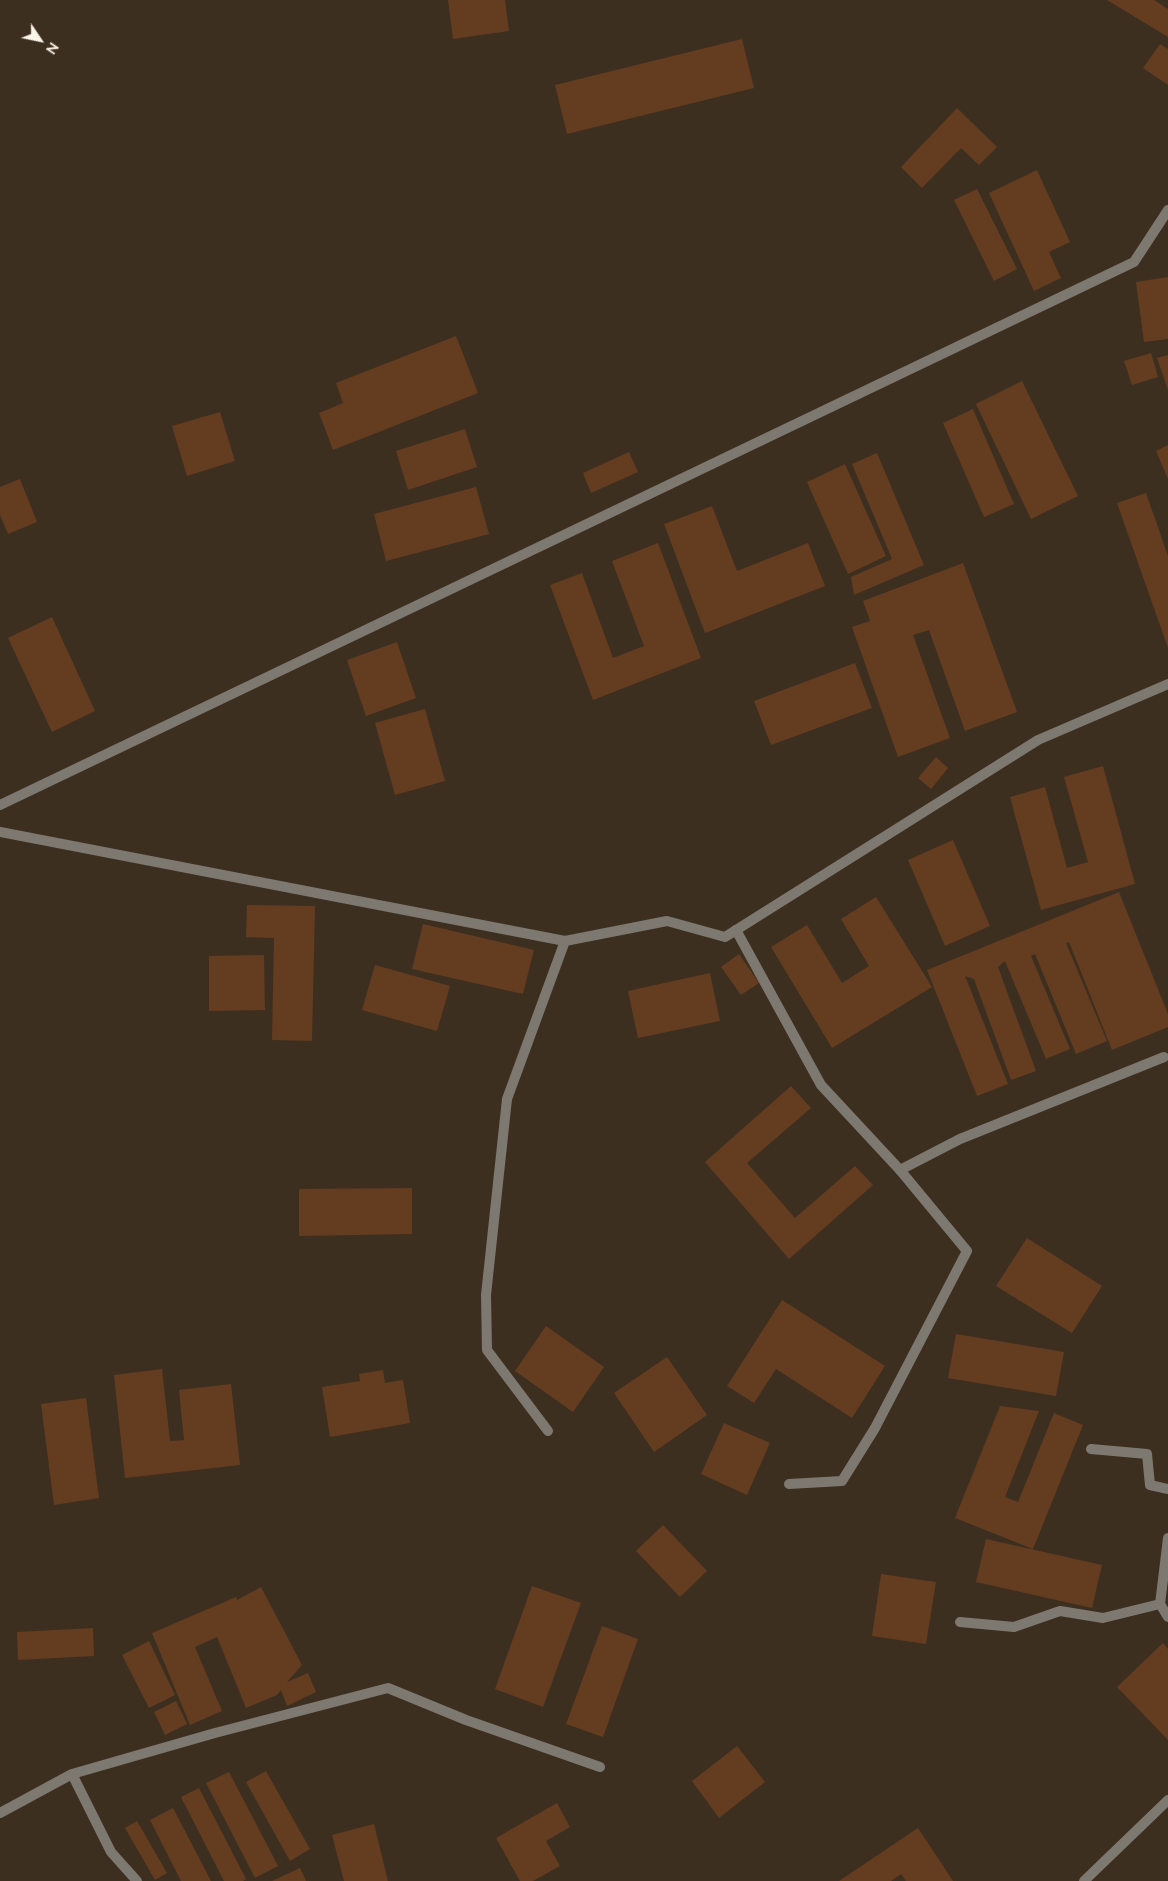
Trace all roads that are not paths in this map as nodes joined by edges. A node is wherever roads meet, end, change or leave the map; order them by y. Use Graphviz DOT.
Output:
graph roads {
  1 [pos="1168,210"];
  2 [pos="1168,684"];
  3 [pos="0,805"];
  4 [pos="0,832"];
  5 [pos="736,930"];
  6 [pos="565,940"];
  7 [pos="1164,1057"];
  8 [pos="900,1170"];
  9 [pos="548,1430"];
  10 [pos="1091,1449"];
  11 [pos="789,1484"];
  12 [pos="1168,1489"];
  13 [pos="1168,1538"];
  14 [pos="1160,1604"];
  15 [pos="1168,1617"];
  16 [pos="960,1622"];
  17 [pos="600,1767"];
  18 [pos="72,1774"];
  19 [pos="1168,1800"];
  20 [pos="0,1814"];
  21 [pos="136,1881"];
  22 [pos="1084,1881"];
  1 -- 3 [label="street"];
  2 -- 5 [label="street"];
  4 -- 6 [label="street"];
  5 -- 6 [label="street"];
  5 -- 8 [label="street"];
  6 -- 9 [label="street"];
  7 -- 8 [label="street"];
  8 -- 11 [label="street"];
  10 -- 12 [label="street"];
  13 -- 14 [label="street"];
  14 -- 15 [label="street"];
  14 -- 16 [label="street"];
  17 -- 18 [label="street"];
  18 -- 20 [label="street"];
  18 -- 21 [label="street"];
  19 -- 22 [label="street"];
}
